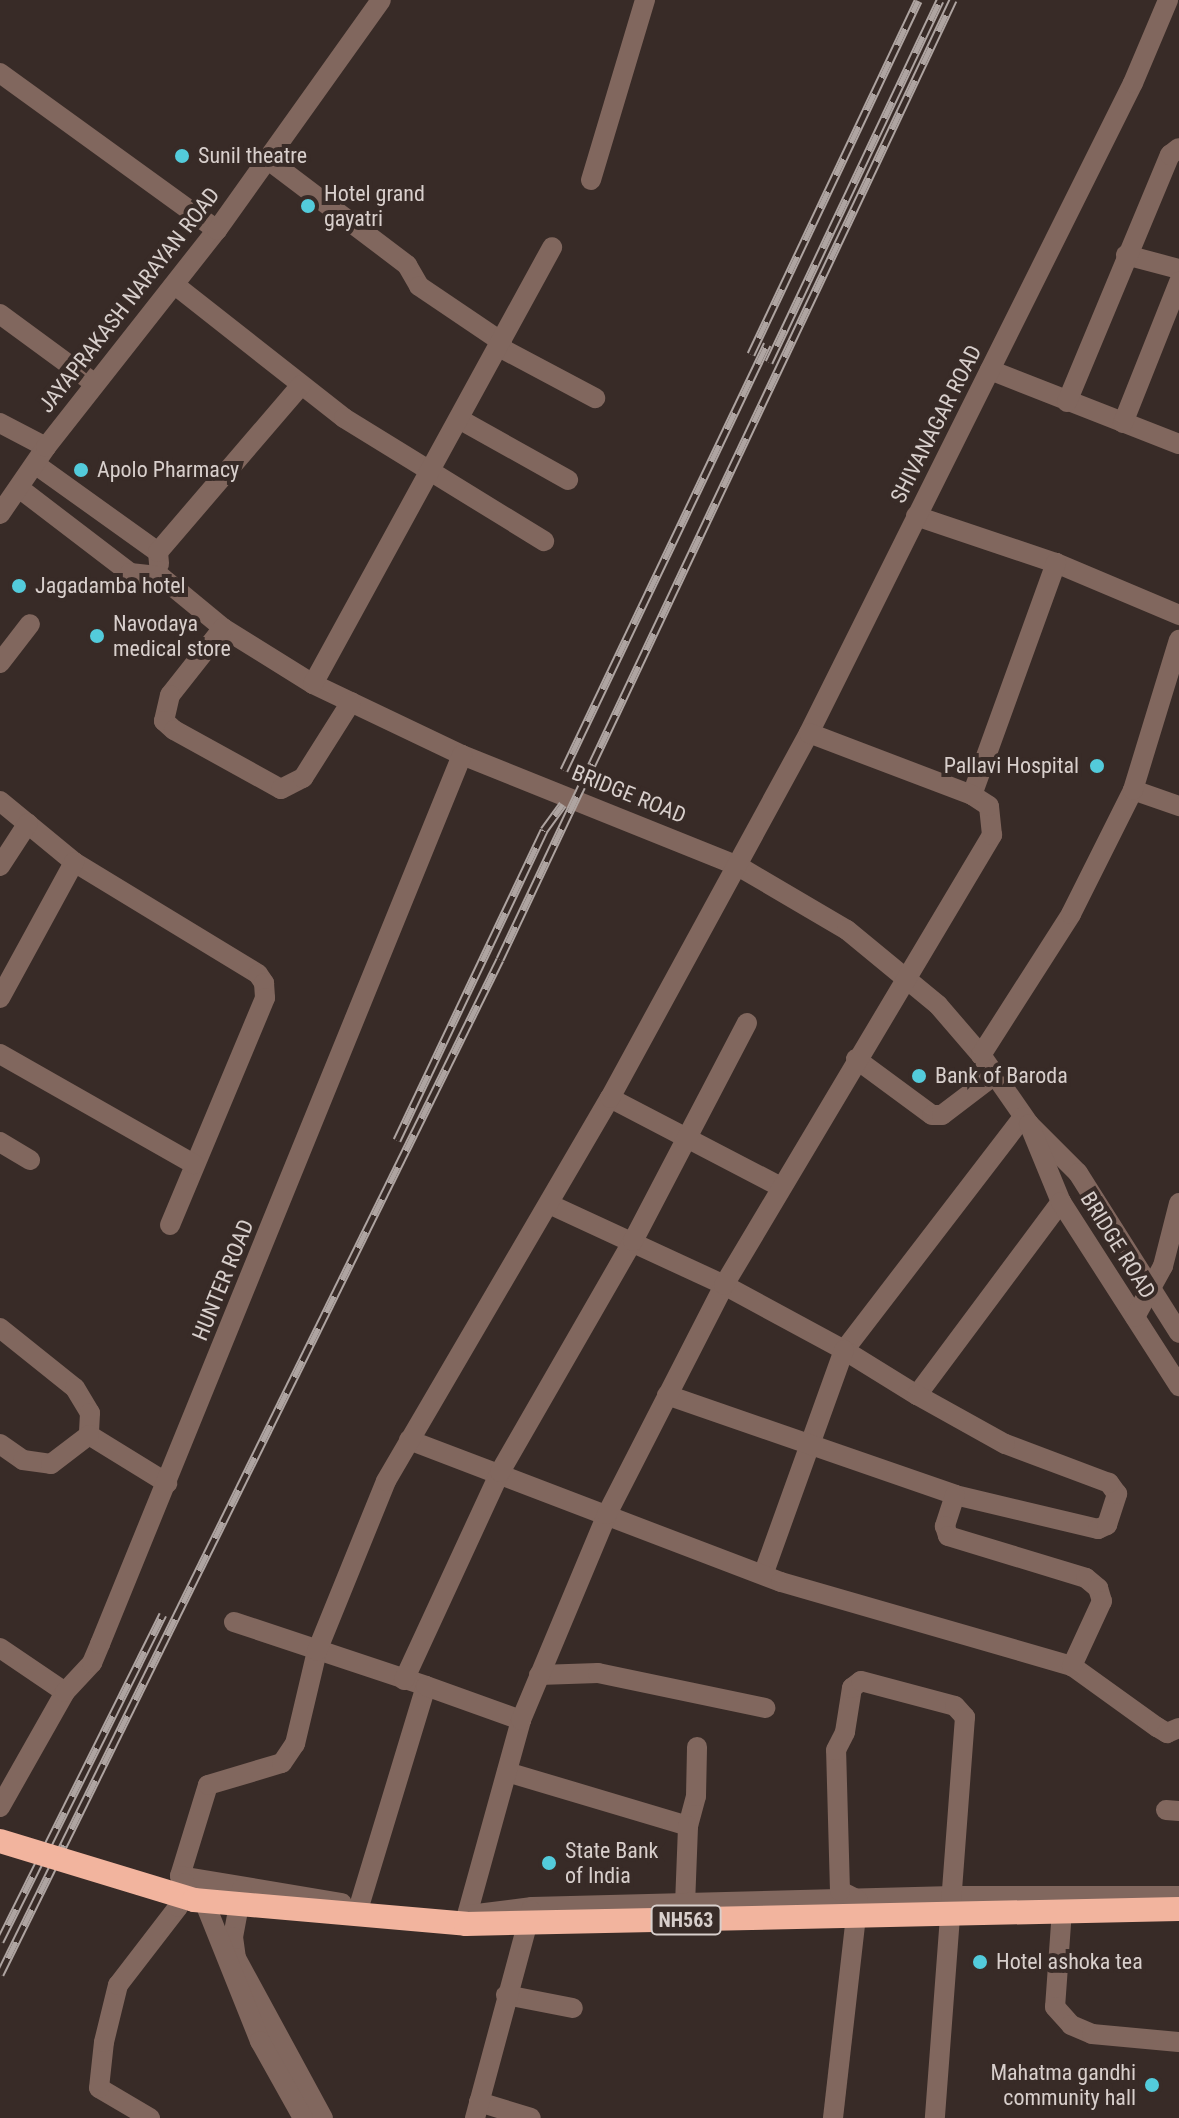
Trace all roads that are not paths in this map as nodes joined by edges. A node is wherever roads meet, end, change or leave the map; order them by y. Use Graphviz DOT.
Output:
graph roads {
  1 [pos="381,0"];
  2 [pos="645,0"];
  3 [pos="1171,8"];
  4 [pos="0,73"];
  5 [pos="1179,148"];
  6 [pos="267,159"];
  7 [pos="591,180"];
  8 [pos="217,230"];
  9 [pos="552,247"];
  10 [pos="1126,255"];
  11 [pos="1179,269"];
  12 [pos="1179,282"];
  13 [pos="175,285"];
  14 [pos="0,314"];
  15 [pos="500,344"];
  16 [pos="990,370"];
  17 [pos="94,383"];
  18 [pos="301,385"];
  19 [pos="595,398"];
  20 [pos="1067,402"];
  21 [pos="459,419"];
  22 [pos="0,423"];
  23 [pos="1123,423"];
  24 [pos="1179,444"];
  25 [pos="40,456"];
  26 [pos="430,471"];
  27 [pos="568,480"];
  28 [pos="19,488"];
  29 [pos="0,514"];
  30 [pos="916,516"];
  31 [pos="544,541"];
  32 [pos="158,552"];
  33 [pos="1056,563"];
  34 [pos="160,576"];
  35 [pos="1179,615"];
  36 [pos="30,624"];
  37 [pos="223,628"];
  38 [pos="1179,640"];
  39 [pos="0,663"];
  40 [pos="313,684"];
  41 [pos="351,702"];
  42 [pos="809,733"];
  43 [pos="462,755"];
  44 [pos="1133,790"];
  45 [pos="972,795"];
  46 [pos="0,801"];
  47 [pos="1179,806"];
  48 [pos="28,823"];
  49 [pos="74,862"];
  50 [pos="0,866"];
  51 [pos="738,866"];
  52 [pos="904,977"];
  53 [pos="0,998"];
  54 [pos="747,1023"];
  55 [pos="0,1054"];
  56 [pos="981,1055"];
  57 [pos="856,1059"];
  58 [pos="996,1074"];
  59 [pos="610,1098"];
  60 [pos="1026,1120"];
  61 [pos="687,1139"];
  62 [pos="0,1142"];
  63 [pos="30,1160"];
  64 [pos="194,1164"];
  65 [pos="781,1187"];
  66 [pos="1061,1202"];
  67 [pos="1179,1203"];
  68 [pos="549,1204"];
  69 [pos="170,1225"];
  70 [pos="633,1241"];
  71 [pos="724,1285"];
  72 [pos="1152,1290"];
  73 [pos="1135,1317"];
  74 [pos="0,1328"];
  75 [pos="1179,1333"];
  76 [pos="844,1350"];
  77 [pos="1179,1386"];
  78 [pos="667,1395"];
  79 [pos="917,1395"];
  80 [pos="89,1435"];
  81 [pos="409,1440"];
  82 [pos="808,1442"];
  83 [pos="0,1444"];
  84 [pos="500,1472"];
  85 [pos="167,1483"];
  86 [pos="955,1495"];
  87 [pos="607,1514"];
  88 [pos="764,1572"];
  89 [pos="234,1622"];
  90 [pos="0,1648"];
  91 [pos="317,1651"];
  92 [pos="1072,1666"];
  93 [pos="539,1675"];
  94 [pos="404,1680"];
  95 [pos="426,1686"];
  96 [pos="65,1692"];
  97 [pos="765,1708"];
  98 [pos="521,1720"];
  99 [pos="1179,1728"];
  100 [pos="697,1747"];
  101 [pos="507,1772"];
  102 [pos="0,1807"];
  103 [pos="688,1826"];
  104 [pos="0,1841"];
  105 [pos="180,1876"];
  106 [pos="243,1885"];
  107 [pos="953,1896"];
  108 [pos="1063,1896"];
  109 [pos="1179,1896"];
  110 [pos="858,1900"];
  111 [pos="204,1901"];
  112 [pos="685,1905"];
  113 [pos="359,1906"];
  114 [pos="532,1907"];
  115 [pos="1179,1909"];
  116 [pos="467,1915"];
  117 [pos="506,1995"];
  118 [pos="573,2008"];
  119 [pos="1179,2042"];
  120 [pos="477,2110"];
  121 [pos="150,2118"];
  122 [pos="303,2118"];
  123 [pos="323,2118"];
  124 [pos="531,2118"];
  125 [pos="833,2118"];
  126 [pos="935,2118"];
  1 -- 6 [label="street, JAYAPRAKASH NARAYAN ROAD"];
  2 -- 7 [label="street"];
  3 -- 16 [label="street, SHIVANAGAR ROAD"];
  4 -- 8 [label="street"];
  5 -- 10 [label="street"];
  6 -- 8 [label="street, JAYAPRAKASH NARAYAN ROAD"];
  6 -- 15 [label="street"];
  8 -- 13 [label="street, JAYAPRAKASH NARAYAN ROAD"];
  9 -- 15 [label="street"];
  10 -- 11 [label="street"];
  10 -- 20 [label="street"];
  12 -- 23 [label="street"];
  13 -- 17 [label="street, JAYAPRAKASH NARAYAN ROAD"];
  13 -- 18 [label="street"];
  14 -- 17 [label="street"];
  15 -- 19 [label="street"];
  15 -- 21 [label="street"];
  16 -- 20 [label="street"];
  16 -- 30 [label="street, SHIVANAGAR ROAD"];
  17 -- 25 [label="street, JAYAPRAKASH NARAYAN ROAD"];
  18 -- 26 [label="street"];
  18 -- 32 [label="street"];
  20 -- 23 [label="street"];
  21 -- 26 [label="street"];
  21 -- 27 [label="street"];
  22 -- 25 [label="street"];
  23 -- 24 [label="street"];
  25 -- 28 [label="street, JAYAPRAKASH NARAYAN ROAD"];
  25 -- 32 [label="street"];
  26 -- 31 [label="street"];
  26 -- 40 [label="street"];
  28 -- 29 [label="street, JAYAPRAKASH NARAYAN ROAD"];
  28 -- 34 [label="street"];
  30 -- 33 [label="street"];
  30 -- 42 [label="street, SHIVANAGAR ROAD"];
  32 -- 34 [label="street"];
  33 -- 35 [label="street"];
  33 -- 45 [label="street"];
  34 -- 37 [label="street, BRIDGE ROAD"];
  36 -- 39 [label="street"];
  37 -- 40 [label="street, BRIDGE ROAD"];
  37 -- 41 [label="street"];
  38 -- 44 [label="street"];
  40 -- 41 [label="street, BRIDGE ROAD"];
  41 -- 43 [label="street, BRIDGE ROAD"];
  42 -- 45 [label="street"];
  42 -- 51 [label="street, SHIVANAGAR ROAD"];
  43 -- 51 [label="street, BRIDGE ROAD"];
  43 -- 85 [label="street, HUNTER ROAD"];
  44 -- 47 [label="street"];
  44 -- 56 [label="street"];
  45 -- 52 [label="street"];
  46 -- 48 [label="street"];
  48 -- 49 [label="street"];
  48 -- 50 [label="street"];
  49 -- 53 [label="street"];
  49 -- 64 [label="street"];
  51 -- 52 [label="street, BRIDGE ROAD"];
  51 -- 59 [label="street, SHIVANAGAR ROAD"];
  52 -- 56 [label="street, BRIDGE ROAD"];
  52 -- 57 [label="street"];
  54 -- 61 [label="street"];
  55 -- 64 [label="street"];
  56 -- 58 [label="street, BRIDGE ROAD"];
  57 -- 58 [label="street"];
  57 -- 65 [label="street"];
  58 -- 60 [label="street, BRIDGE ROAD"];
  59 -- 61 [label="street"];
  59 -- 68 [label="street, SHIVANAGAR ROAD"];
  60 -- 66 [label="street, BRIDGE ROAD"];
  60 -- 72 [label="street, BRIDGE ROAD"];
  60 -- 76 [label="street"];
  61 -- 65 [label="street"];
  61 -- 70 [label="street"];
  62 -- 63 [label="street"];
  64 -- 69 [label="street"];
  65 -- 71 [label="street"];
  66 -- 73 [label="street, BRIDGE ROAD"];
  66 -- 79 [label="street"];
  67 -- 72 [label="street"];
  68 -- 70 [label="street"];
  68 -- 81 [label="street, SHIVANAGAR ROAD"];
  70 -- 71 [label="street"];
  70 -- 84 [label="street"];
  71 -- 76 [label="street"];
  71 -- 78 [label="street"];
  72 -- 73 [label="street"];
  72 -- 75 [label="street, BRIDGE ROAD"];
  73 -- 77 [label="street, BRIDGE ROAD"];
  74 -- 80 [label="street"];
  76 -- 79 [label="street"];
  76 -- 82 [label="street"];
  78 -- 82 [label="street"];
  78 -- 87 [label="street"];
  79 -- 86 [label="street"];
  80 -- 83 [label="street"];
  80 -- 85 [label="street"];
  81 -- 84 [label="street"];
  81 -- 91 [label="street, SHIVANAGAR ROAD"];
  82 -- 86 [label="street"];
  82 -- 88 [label="street"];
  84 -- 87 [label="street"];
  84 -- 94 [label="street"];
  85 -- 96 [label="street, HUNTER ROAD"];
  86 -- 92 [label="street"];
  87 -- 88 [label="street"];
  87 -- 93 [label="street"];
  88 -- 92 [label="street"];
  89 -- 91 [label="street"];
  90 -- 96 [label="street"];
  91 -- 94 [label="street"];
  91 -- 105 [label="street, SHIVANAGAR ROAD"];
  92 -- 99 [label="street"];
  93 -- 97 [label="street"];
  93 -- 98 [label="street"];
  94 -- 95 [label="street"];
  95 -- 98 [label="street"];
  95 -- 113 [label="street"];
  96 -- 102 [label="street, HUNTER ROAD"];
  98 -- 101 [label="street"];
  100 -- 103 [label="street"];
  101 -- 103 [label="street"];
  101 -- 116 [label="street"];
  103 -- 112 [label="street"];
  104 -- 111 [label="highway, NH563, bridge"];
  105 -- 106 [label="street"];
  105 -- 121 [label="street"];
  106 -- 113 [label="street"];
  106 -- 123 [label="street"];
  107 -- 108 [label="street"];
  107 -- 110 [label="street"];
  107 -- 110 [label="street"];
  107 -- 126 [label="street"];
  108 -- 109 [label="street"];
  108 -- 119 [label="street"];
  110 -- 112 [label="street"];
  110 -- 125 [label="street"];
  111 -- 115 [label="highway, NH563, bridge"];
  111 -- 122 [label="street"];
  112 -- 114 [label="street"];
  113 -- 116 [label="street"];
  114 -- 116 [label="street"];
  114 -- 117 [label="street"];
  117 -- 118 [label="street"];
  117 -- 120 [label="street"];
  120 -- 124 [label="street"];
}
